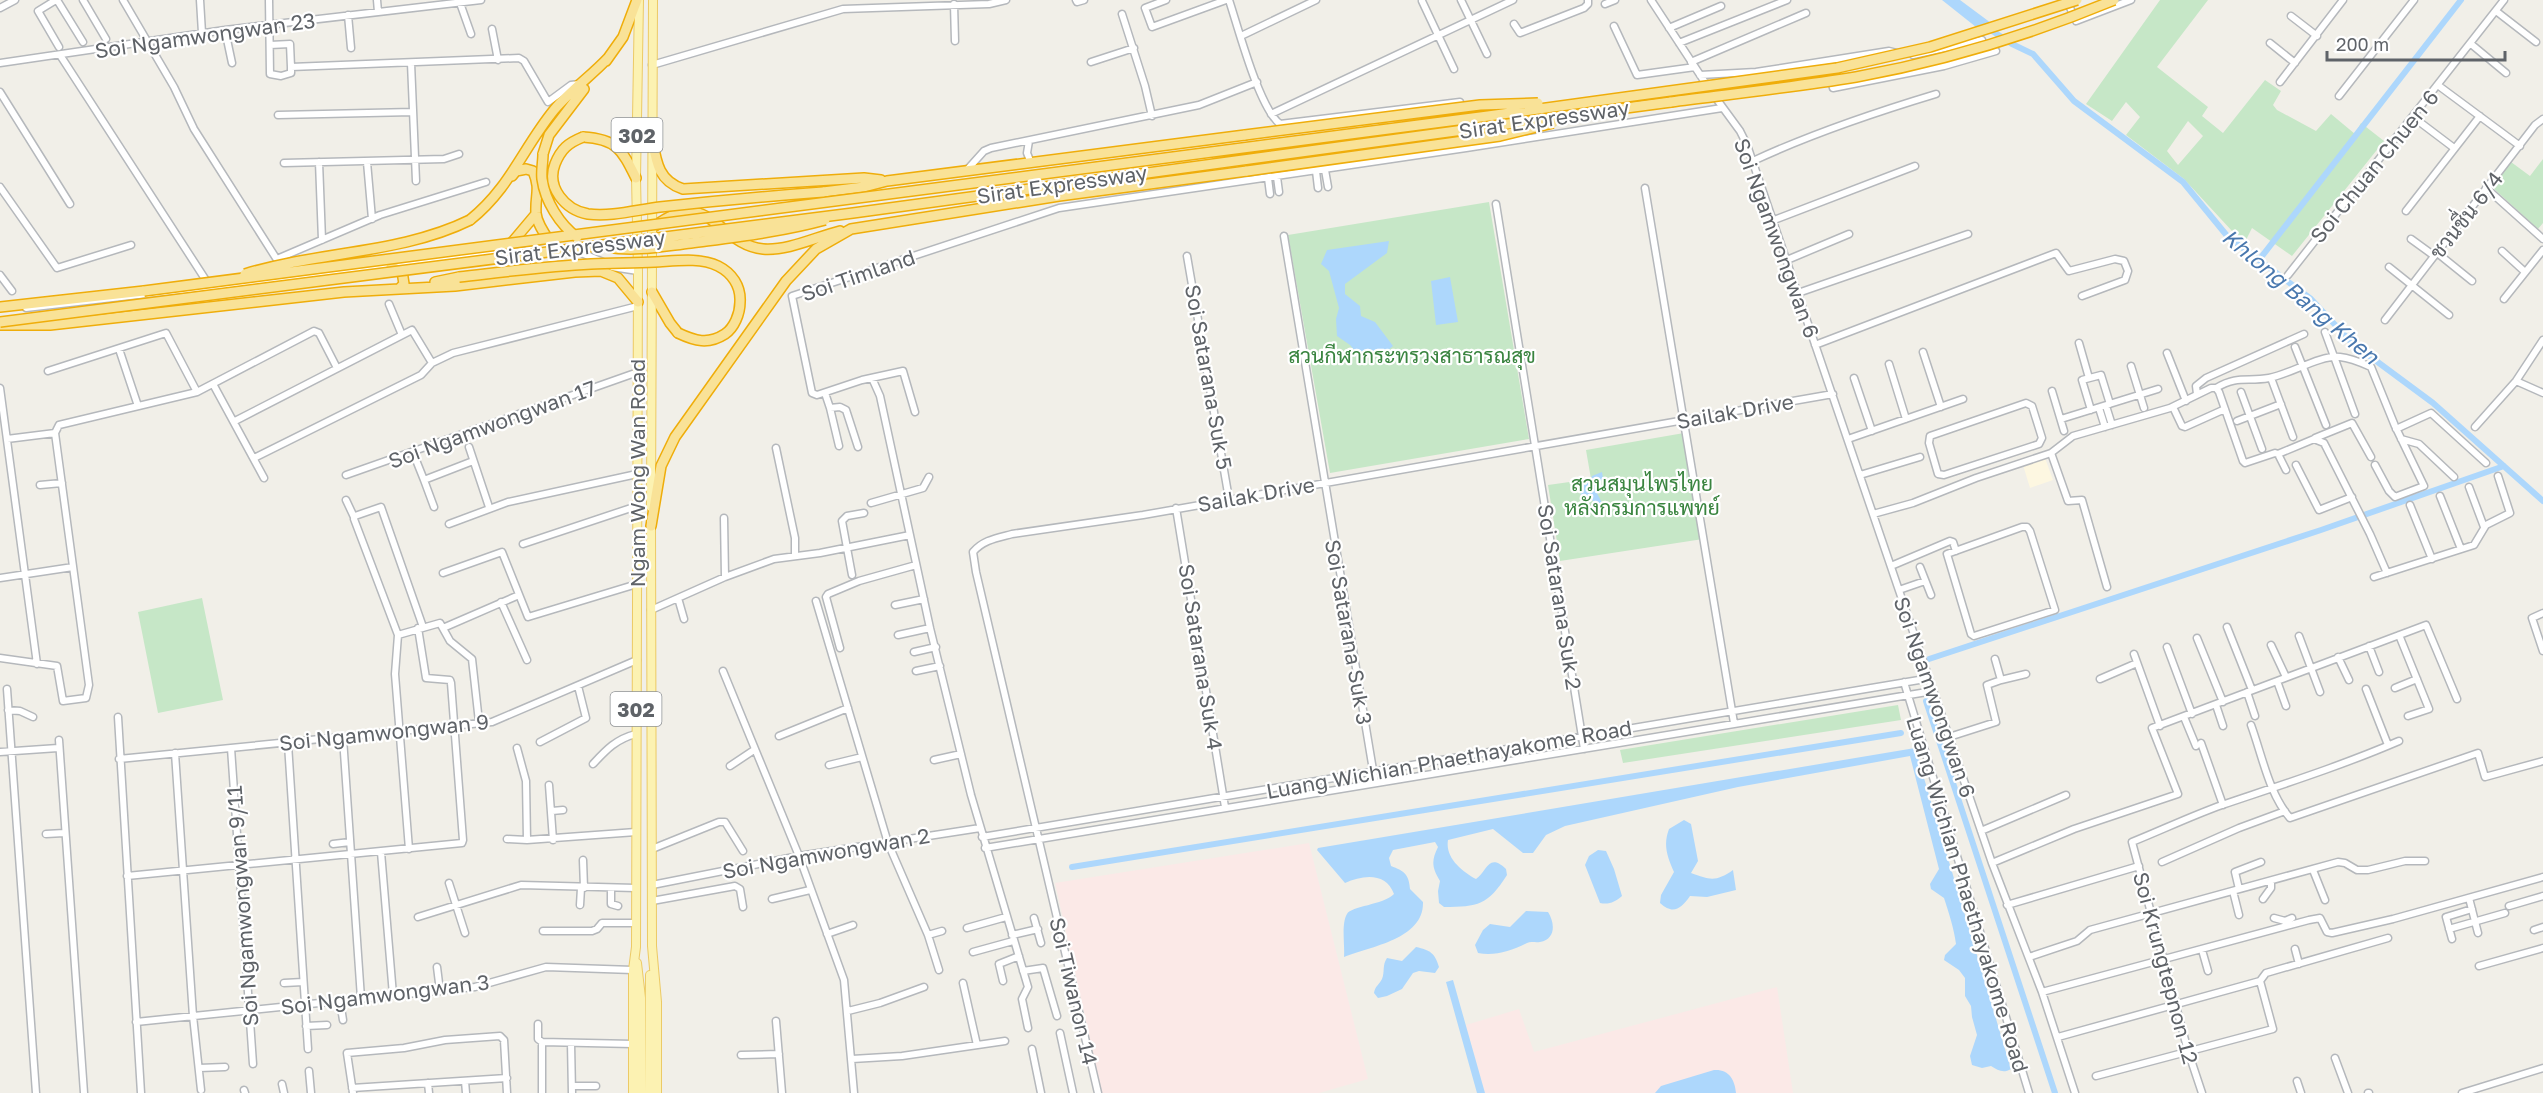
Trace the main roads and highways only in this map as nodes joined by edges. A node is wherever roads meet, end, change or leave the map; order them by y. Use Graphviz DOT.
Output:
graph roads {
  1 [pos="638,0"];
  2 [pos="653,0"];
  3 [pos="2078,0"];
  4 [pos="2114,0"];
  5 [pos="608,58"];
  6 [pos="1577,102"];
  7 [pos="1581,114"];
  8 [pos="652,138"];
  9 [pos="1160,148"];
  10 [pos="636,178"];
  11 [pos="887,181"];
  12 [pos="1165,182"];
  13 [pos="504,188"];
  14 [pos="853,213"];
  15 [pos="536,214"];
  16 [pos="652,228"];
  17 [pos="851,229"];
  18 [pos="553,246"];
  19 [pos="504,252"];
  20 [pos="226,280"];
  21 [pos="425,284"];
  22 [pos="400,288"];
  23 [pos="652,292"];
  24 [pos="638,304"];
  25 [pos="0,309"];
  26 [pos="0,323"];
  27 [pos="651,526"];
  28 [pos="652,946"];
  29 [pos="636,947"];
  30 [pos="645,1027"];
  31 [pos="633,1093"];
  32 [pos="641,1093"];
  33 [pos="649,1093"];
  34 [pos="657,1093"];
  1 -- 5 [label="highway"];
  1 -- 10 [label="main road, Ngam Wong Wan Road / 302"];
  2 -- 8 [label="main road, Ngam Wong Wan Road / 302"];
  3 -- 6 [label="highway, Sirat Expressway, bridge"];
  4 -- 7 [label="highway, Sirat Expressway, bridge"];
  5 -- 13 [label="highway"];
  5 -- 14 [label="highway, bridge"];
  6 -- 9 [label="highway, bridge"];
  6 -- 20 [label="highway, Sirat Expressway, bridge"];
  7 -- 12 [label="highway, bridge"];
  7 -- 14 [label="highway, Sirat Expressway, bridge"];
  8 -- 11 [label="highway"];
  8 -- 16 [label="main road, Ngam Wong Wan Road / 302"];
  9 -- 11 [label="highway"];
  9 -- 12 [label="highway"];
  10 -- 11 [label="highway, bridge"];
  10 -- 24 [label="main road, Ngam Wong Wan Road / 302"];
  12 -- 17 [label="highway"];
  13 -- 15 [label="highway"];
  13 -- 20 [label="highway, bridge"];
  14 -- 26 [label="highway, Sirat Expressway, bridge"];
  15 -- 18 [label="highway"];
  15 -- 19 [label="highway"];
  16 -- 17 [label="highway"];
  16 -- 23 [label="main road, Ngam Wong Wan Road / 302"];
  17 -- 27 [label="highway"];
  20 -- 25 [label="highway, Sirat Expressway, bridge"];
  21 -- 22 [label="highway"];
  21 -- 22 [label="highway"];
  21 -- 23 [label="highway, bridge"];
  21 -- 24 [label="highway"];
  22 -- 26 [label="highway"];
  23 -- 27 [label="main road, Ngam Wong Wan Road / 302"];
  24 -- 29 [label="main road, Ngam Wong Wan Road / 302"];
  27 -- 28 [label="main road, Ngam Wong Wan Road / 302"];
  28 -- 30 [label="main road, Ngam Wong Wan Road"];
  28 -- 34 [label="main road, Ngam Wong Wan Road / 302"];
  29 -- 30 [label="main road, Ngam Wong Wan Road"];
  29 -- 31 [label="main road, Ngam Wong Wan Road / 302"];
  30 -- 32 [label="main road"];
  30 -- 33 [label="main road"];
}
